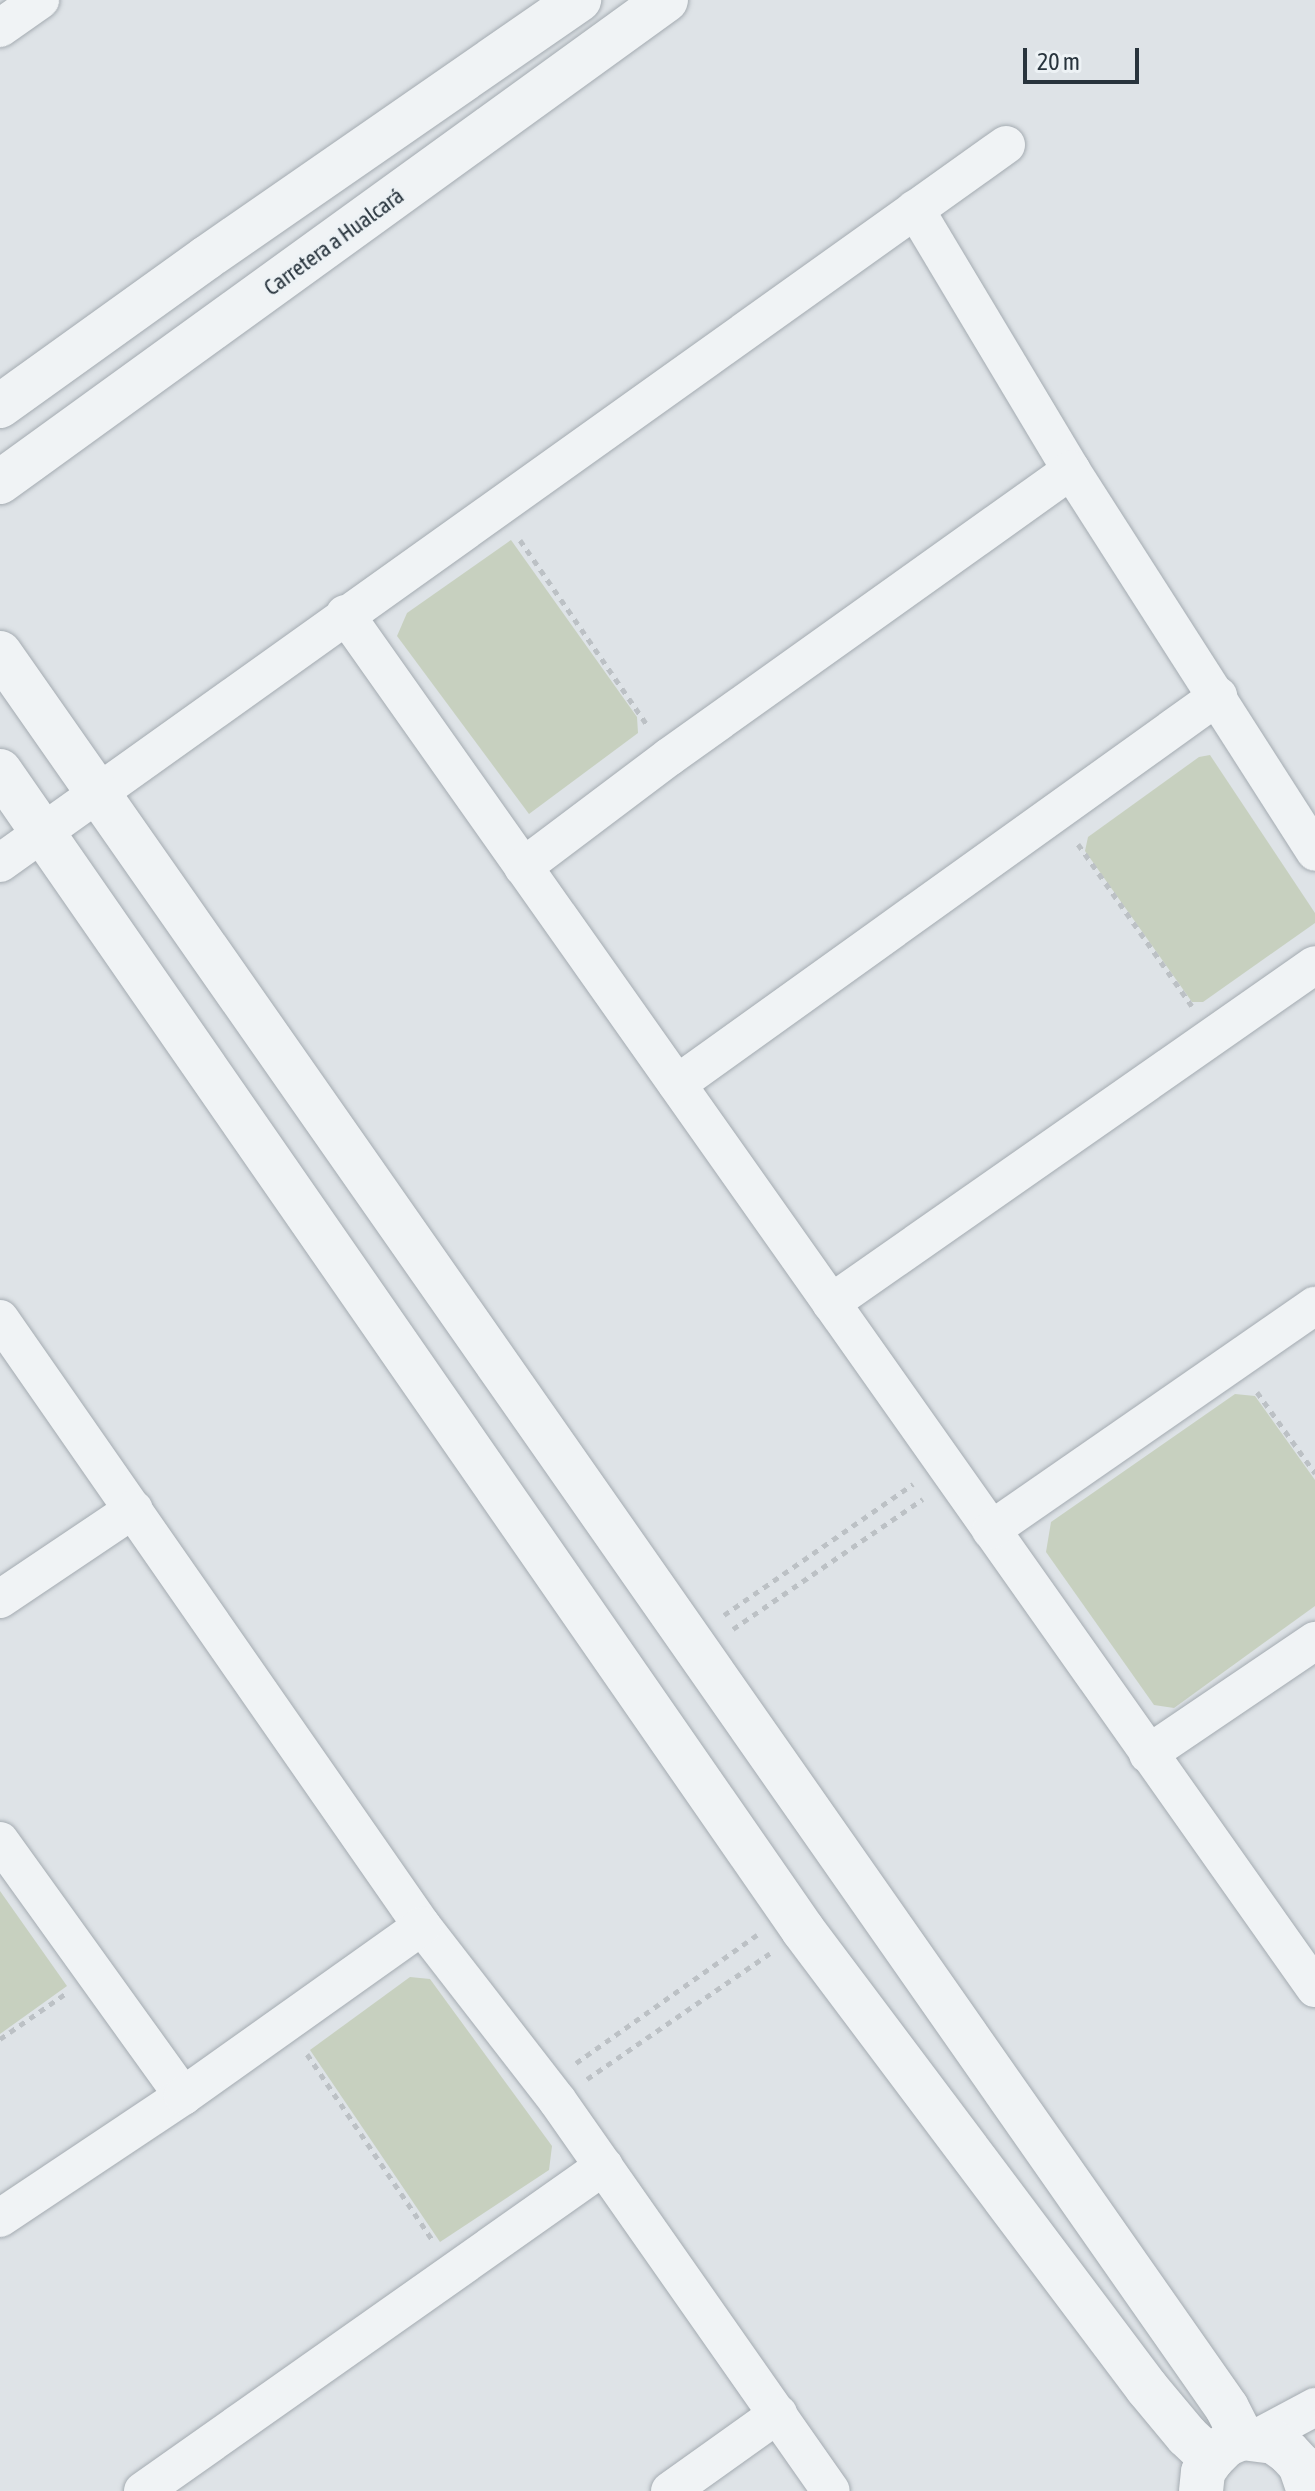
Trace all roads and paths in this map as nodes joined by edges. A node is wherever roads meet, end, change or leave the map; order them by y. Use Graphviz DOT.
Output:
graph roads {
  1 [pos="40,0"];
  2 [pos="579,0"];
  3 [pos="666,0"];
  4 [pos="0,28"];
  5 [pos="1006,145"];
  6 [pos="915,209"];
  7 [pos="0,406"];
  8 [pos="1071,470"];
  9 [pos="0,482"];
  10 [pos="497,508"];
  11 [pos="345,614"];
  12 [pos="0,653"];
  13 [pos="1218,696"];
  14 [pos="669,757"];
  15 [pos="0,771"];
  16 [pos="98,792"];
  17 [pos="1056,813"];
  18 [pos="43,834"];
  19 [pos="1315,852"];
  20 [pos="0,863"];
  21 [pos="523,867"];
  22 [pos="1315,965"];
  23 [pos="1213,1036"];
  24 [pos="677,1084"];
  25 [pos="831,1303"];
  26 [pos="1315,1306"];
  27 [pos="0,1319"];
  28 [pos="1237,1363"];
  29 [pos="949,1470"];
  30 [pos="1315,1473"];
  31 [pos="134,1509"];
  32 [pos="991,1530"];
  33 [pos="0,1599"];
  34 [pos="1315,1641"];
  35 [pos="695,1646"];
  36 [pos="1148,1754"];
  37 [pos="0,1841"];
  38 [pos="797,1920"];
  39 [pos="422,1926"];
  40 [pos="96,1972"];
  41 [pos="1315,1988"];
  42 [pos="286,2022"];
  43 [pos="0,2039"];
  44 [pos="551,2092"];
  45 [pos="183,2096"];
  46 [pos="604,2166"];
  47 [pos="0,2218"];
  48 [pos="454,2272"];
  49 [pos="1315,2407"];
  50 [pos="778,2414"];
  51 [pos="1315,2420"];
  52 [pos="1217,2465"];
  53 [pos="1308,2485"];
  54 [pos="143,2491"];
  55 [pos="670,2491"];
  56 [pos="831,2491"];
  1 -- 4 [label="street"];
  2 -- 7 [label="street"];
  3 -- 9 [label="street, Carretera a Hualcará"];
  5 -- 6 [label="street"];
  6 -- 8 [label="street"];
  6 -- 10 [label="street"];
  8 -- 13 [label="street"];
  8 -- 14 [label="street"];
  10 -- 11 [label="street"];
  10 -- 14 [label="path"];
  11 -- 16 [label="street"];
  11 -- 21 [label="street"];
  12 -- 16 [label="street"];
  13 -- 17 [label="street"];
  13 -- 19 [label="street"];
  14 -- 21 [label="street"];
  15 -- 18 [label="street"];
  16 -- 18 [label="street"];
  16 -- 35 [label="street"];
  17 -- 23 [label="path"];
  17 -- 24 [label="street"];
  18 -- 20 [label="street"];
  18 -- 38 [label="street"];
  21 -- 24 [label="street"];
  22 -- 23 [label="street"];
  23 -- 25 [label="street"];
  24 -- 25 [label="street"];
  25 -- 29 [label="street"];
  26 -- 28 [label="street"];
  27 -- 31 [label="street"];
  28 -- 30 [label="path"];
  28 -- 32 [label="street"];
  29 -- 32 [label="street"];
  29 -- 35 [label="path"];
  29 -- 35 [label="path"];
  31 -- 33 [label="street"];
  31 -- 39 [label="street"];
  32 -- 36 [label="street"];
  34 -- 36 [label="street"];
  35 -- 52 [label="street"];
  36 -- 41 [label="street"];
  37 -- 40 [label="street"];
  38 -- 44 [label="path"];
  38 -- 44 [label="path"];
  38 -- 52 [label="street"];
  39 -- 42 [label="street"];
  39 -- 44 [label="street"];
  40 -- 43 [label="path"];
  40 -- 45 [label="street"];
  42 -- 45 [label="street"];
  42 -- 48 [label="path"];
  44 -- 46 [label="street"];
  45 -- 47 [label="street"];
  46 -- 48 [label="street"];
  46 -- 50 [label="street"];
  48 -- 54 [label="street"];
  49 -- 52 [label="street"];
  50 -- 55 [label="street"];
  50 -- 56 [label="street"];
  51 -- 53 [label="street"];
  52 -- 53 [label="street"];
}
